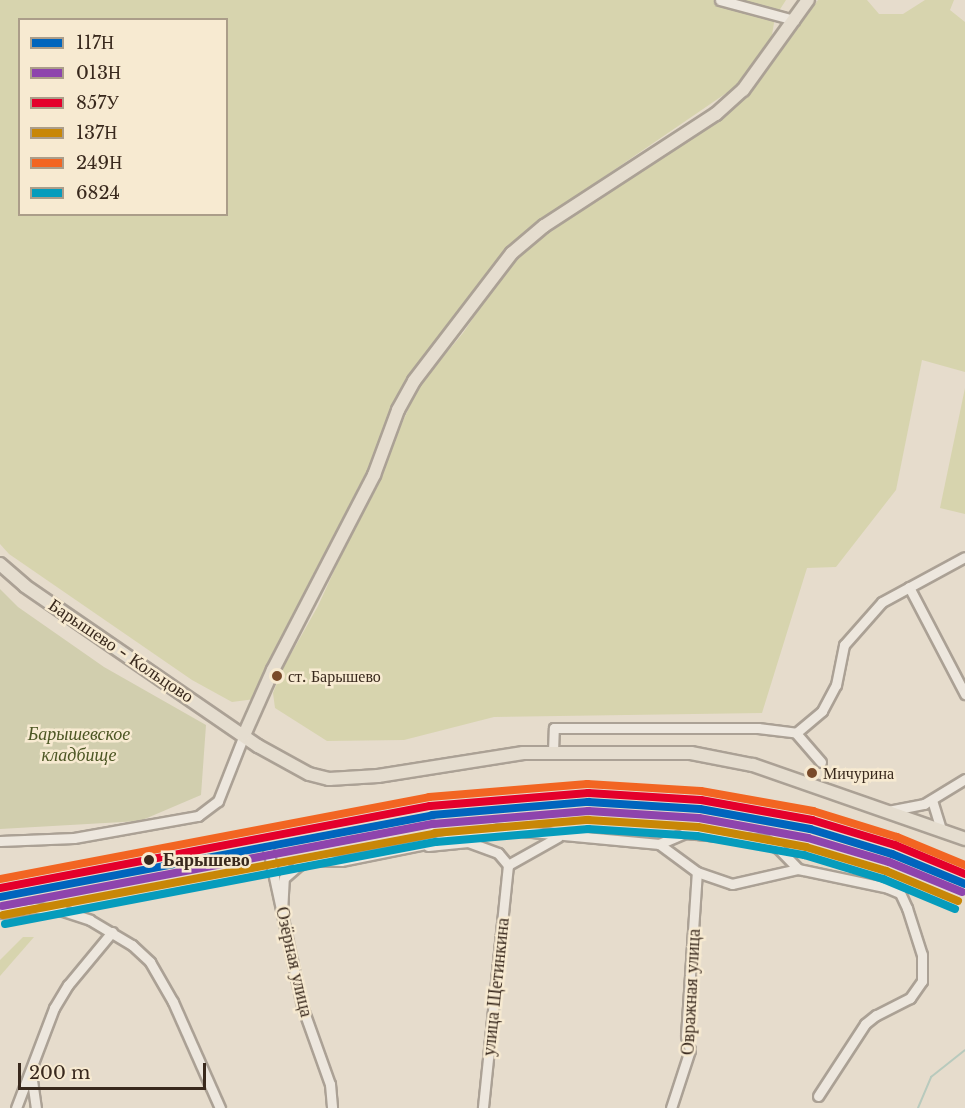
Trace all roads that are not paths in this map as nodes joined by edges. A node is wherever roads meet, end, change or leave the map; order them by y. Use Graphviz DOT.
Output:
graph roads {
  1 [pos="720,0"];
  2 [pos="808,0"];
  3 [pos="794,20"];
  4 [pos="965,557"];
  5 [pos="0,564"];
  6 [pos="909,587"];
  7 [pos="965,694"];
  8 [pos="796,733"];
  9 [pos="244,735"];
  10 [pos="554,752"];
  11 [pos="821,762"];
  12 [pos="965,779"];
  13 [pos="932,800"];
  14 [pos="888,811"];
  15 [pos="941,830"];
  16 [pos="558,837"];
  17 [pos="965,839"];
  18 [pos="0,841"];
  19 [pos="659,844"];
  20 [pos="408,846"];
  21 [pos="268,849"];
  22 [pos="508,865"];
  23 [pos="798,869"];
  24 [pos="697,872"];
  25 [pos="0,913"];
  26 [pos="282,913"];
  27 [pos="112,932"];
  28 [pos="30,1071"];
  29 [pos="818,1096"];
  30 [pos="17,1105"];
  31 [pos="28,1108"];
  32 [pos="36,1108"];
  33 [pos="220,1108"];
  34 [pos="332,1108"];
  35 [pos="483,1108"];
  36 [pos="671,1108"];
  1 -- 3 [label="street"];
  2 -- 3 [label="main road"];
  3 -- 9 [label="main road"];
  4 -- 6 [label="street"];
  5 -- 9 [label="main road, Барышево - Кольцово"];
  6 -- 7 [label="street"];
  6 -- 8 [label="street"];
  8 -- 10 [label="street"];
  8 -- 11 [label="street"];
  9 -- 10 [label="main road, Барышево - Кольцово"];
  9 -- 18 [label="street"];
  10 -- 14 [label="main road, Барышево - Кольцово"];
  12 -- 13 [label="street"];
  13 -- 14 [label="street"];
  13 -- 15 [label="street"];
  14 -- 15 [label="main road, Барышево - Кольцово"];
  15 -- 17 [label="main road, Барышево - Кольцово"];
  16 -- 19 [label="street"];
  16 -- 20 [label="street"];
  16 -- 22 [label="street"];
  19 -- 23 [label="street"];
  19 -- 24 [label="street"];
  20 -- 22 [label="street"];
  20 -- 26 [label="street"];
  21 -- 26 [label="street, Озёрная улица"];
  22 -- 35 [label="street, улица Щетинкина"];
  23 -- 24 [label="street"];
  23 -- 29 [label="street"];
  24 -- 36 [label="street, Овражная улица"];
  25 -- 27 [label="street"];
  26 -- 34 [label="street, Озёрная улица"];
  27 -- 28 [label="street"];
  27 -- 33 [label="street"];
  28 -- 30 [label="street"];
  28 -- 32 [label="street"];
  30 -- 31 [label="street"];
}
